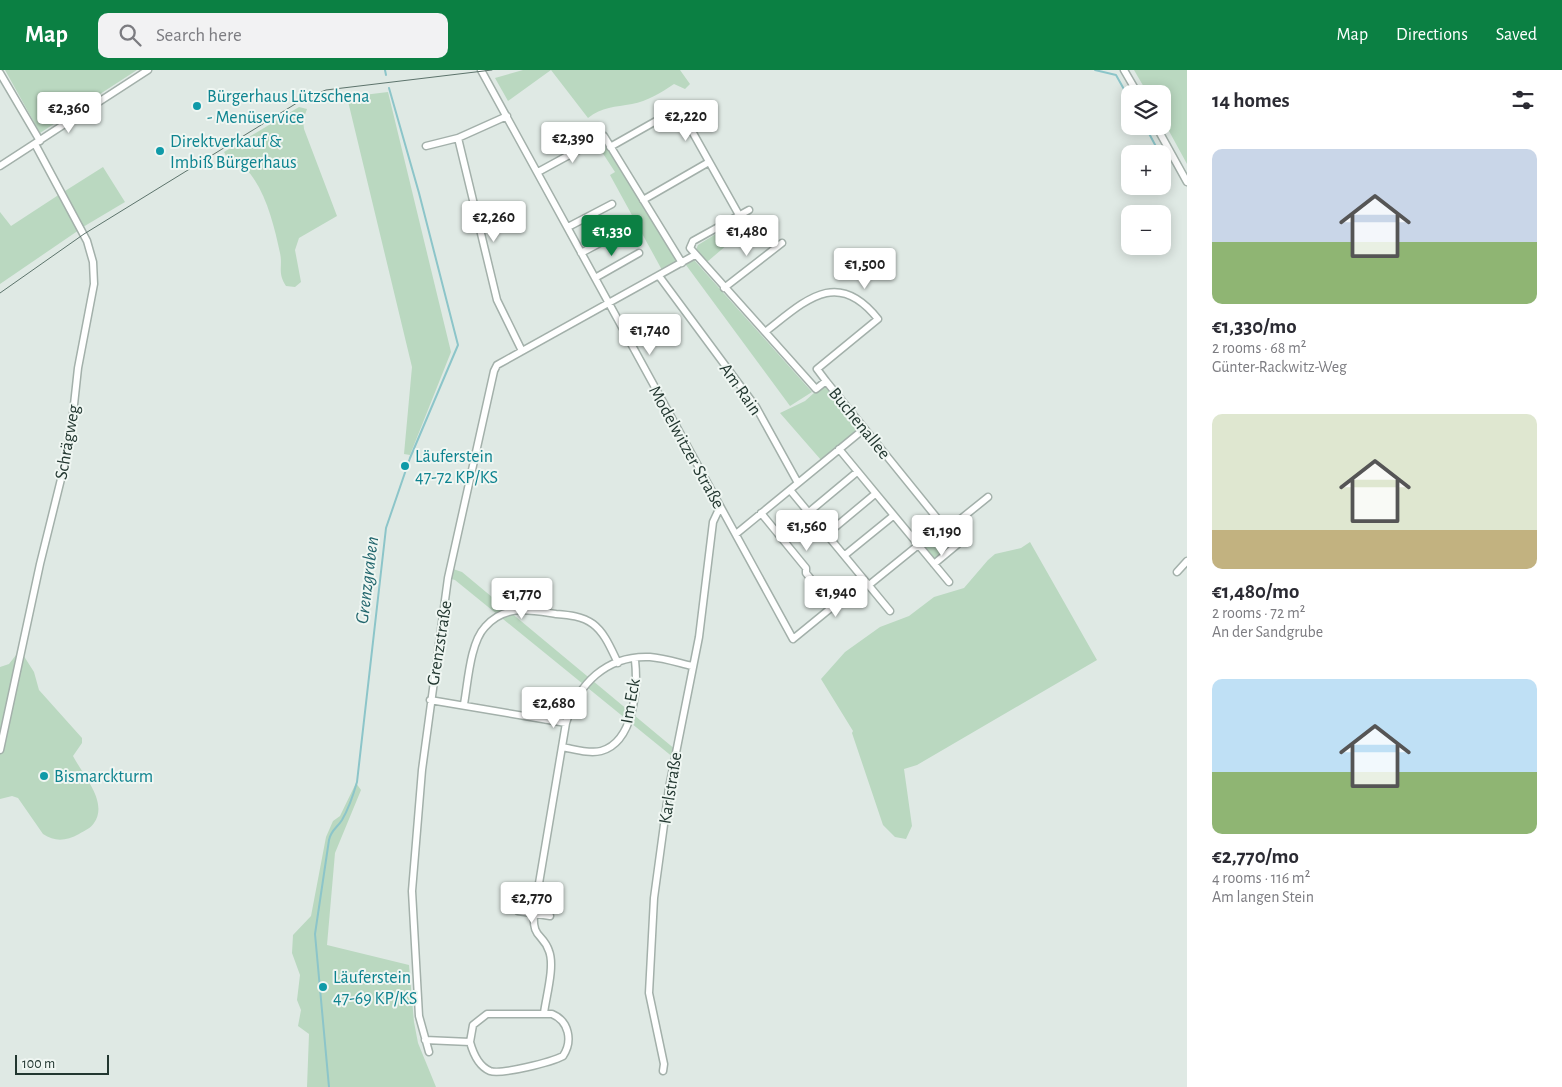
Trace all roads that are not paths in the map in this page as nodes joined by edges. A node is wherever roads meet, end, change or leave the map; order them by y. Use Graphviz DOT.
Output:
graph roads {
  1 [pos="148,70"];
  2 [pos="482,70"];
  3 [pos="1124,70"];
  4 [pos="0,73"];
  5 [pos="1133,85"];
  6 [pos="507,116"];
  7 [pos="1161,135"];
  8 [pos="458,138"];
  9 [pos="38,142"];
  10 [pos="426,146"];
  11 [pos="610,147"];
  12 [pos="709,162"];
  13 [pos="0,166"];
  14 [pos="538,172"];
  15 [pos="1187,182"];
  16 [pos="643,200"];
  17 [pos="612,204"];
  18 [pos="749,210"];
  19 [pos="739,216"];
  20 [pos="568,228"];
  21 [pos="626,229"];
  22 [pos="782,243"];
  23 [pos="581,253"];
  24 [pos="638,253"];
  25 [pos="695,255"];
  26 [pos="682,263"];
  27 [pos="659,276"];
  28 [pos="596,278"];
  29 [pos="724,288"];
  30 [pos="609,304"];
  31 [pos="765,332"];
  32 [pos="522,351"];
  33 [pos="826,381"];
  34 [pos="864,429"];
  35 [pos="839,450"];
  36 [pos="857,472"];
  37 [pos="798,483"];
  38 [pos="790,490"];
  39 [pos="875,494"];
  40 [pos="988,497"];
  41 [pos="720,507"];
  42 [pos="809,512"];
  43 [pos="762,513"];
  44 [pos="893,516"];
  45 [pos="945,528"];
  46 [pos="736,534"];
  47 [pos="827,534"];
  48 [pos="918,546"];
  49 [pos="844,556"];
  50 [pos="1187,561"];
  51 [pos="934,564"];
  52 [pos="1177,572"];
  53 [pos="949,582"];
  54 [pos="867,583"];
  55 [pos="833,606"];
  56 [pos="890,611"];
  57 [pos="635,660"];
  58 [pos="618,663"];
  59 [pos="692,666"];
  60 [pos="430,700"];
  61 [pos="464,704"];
  62 [pos="566,723"];
  63 [pos="562,747"];
  64 [pos="0,750"];
  65 [pos="518,910"];
  66 [pos="534,913"];
  67 [pos="550,916"];
  68 [pos="544,1013"];
  69 [pos="425,1040"];
  70 [pos="470,1042"];
  71 [pos="429,1052"];
  72 [pos="663,1071"];
  1 -- 9 [label="street"];
  2 -- 6 [label="street, Modelwitzer Straße"];
  3 -- 5 [label="street"];
  4 -- 9 [label="street, Schrägweg"];
  6 -- 8 [label="street"];
  6 -- 14 [label="street, Modelwitzer Straße"];
  7 -- 15 [label="street"];
  8 -- 10 [label="street"];
  8 -- 32 [label="street"];
  9 -- 13 [label="street"];
  9 -- 64 [label="street, Schrägweg"];
  11 -- 12 [label="street"];
  11 -- 14 [label="street"];
  11 -- 16 [label="street"];
  12 -- 16 [label="street"];
  12 -- 19 [label="street"];
  14 -- 20 [label="street, Modelwitzer Straße"];
  16 -- 26 [label="street"];
  17 -- 20 [label="street"];
  18 -- 19 [label="street"];
  19 -- 25 [label="street"];
  20 -- 23 [label="street, Modelwitzer Straße"];
  21 -- 23 [label="street"];
  22 -- 29 [label="street"];
  23 -- 28 [label="street, Modelwitzer Straße"];
  24 -- 28 [label="street"];
  25 -- 26 [label="street, Grenzstraße"];
  25 -- 29 [label="street, Buchenallee"];
  26 -- 27 [label="street, Grenzstraße"];
  27 -- 30 [label="street, Grenzstraße"];
  27 -- 37 [label="street, Am Rain"];
  28 -- 30 [label="street, Modelwitzer Straße"];
  29 -- 31 [label="street, Buchenallee"];
  30 -- 32 [label="street, Grenzstraße"];
  30 -- 41 [label="street, Modelwitzer Straße"];
  31 -- 33 [label="street, Buchenallee"];
  31 -- 33 [label="street"];
  32 -- 60 [label="street, Grenzstraße"];
  33 -- 34 [label="street, Buchenallee"];
  34 -- 35 [label="street"];
  34 -- 45 [label="street, Buchenallee"];
  35 -- 36 [label="street"];
  35 -- 37 [label="street"];
  36 -- 39 [label="street"];
  36 -- 42 [label="street"];
  37 -- 38 [label="street"];
  38 -- 42 [label="street"];
  38 -- 43 [label="street"];
  39 -- 44 [label="street"];
  39 -- 47 [label="street"];
  40 -- 45 [label="street"];
  41 -- 46 [label="street, Modelwitzer Straße"];
  41 -- 59 [label="street, Karlstraße"];
  42 -- 47 [label="street"];
  43 -- 46 [label="street"];
  43 -- 55 [label="street"];
  44 -- 48 [label="street"];
  44 -- 49 [label="street"];
  45 -- 48 [label="street"];
  45 -- 51 [label="street, Buchenallee"];
  46 -- 55 [label="street, Modelwitzer Straße"];
  47 -- 49 [label="street"];
  48 -- 51 [label="street"];
  48 -- 54 [label="street"];
  49 -- 54 [label="street"];
  50 -- 52 [label="street"];
  51 -- 53 [label="street"];
  54 -- 55 [label="street"];
  54 -- 56 [label="street"];
  57 -- 58 [label="street"];
  57 -- 59 [label="street"];
  57 -- 63 [label="street, Im Eck"];
  58 -- 61 [label="street"];
  58 -- 62 [label="street"];
  59 -- 72 [label="street, Karlstraße"];
  60 -- 61 [label="street"];
  60 -- 69 [label="street, Grenzstraße"];
  61 -- 62 [label="street"];
  62 -- 63 [label="street"];
  63 -- 66 [label="street"];
  65 -- 66 [label="street"];
  66 -- 67 [label="street"];
  66 -- 68 [label="street"];
  68 -- 70 [label="street"];
  68 -- 70 [label="street"];
  69 -- 70 [label="street"];
  69 -- 71 [label="street, Grenzstraße"];
}
